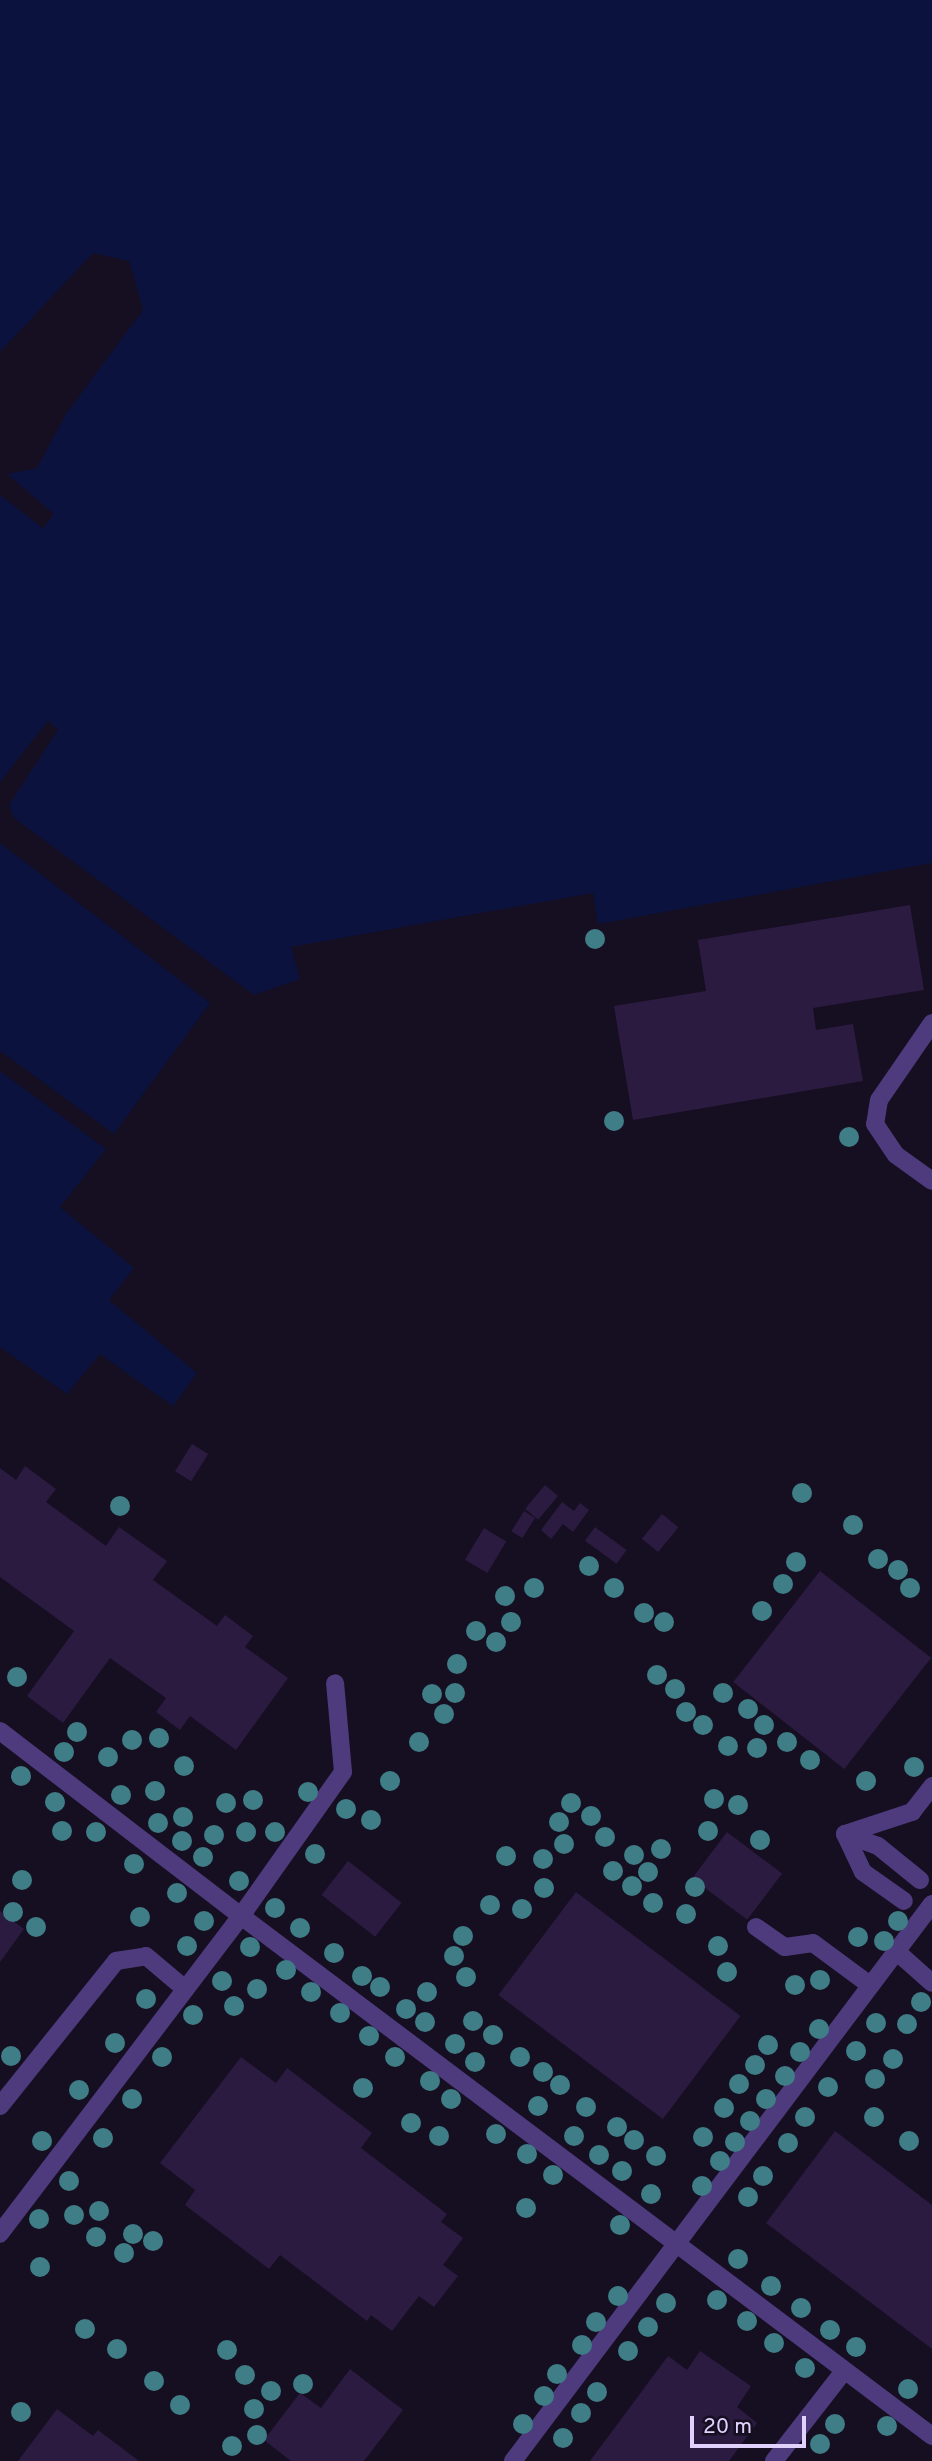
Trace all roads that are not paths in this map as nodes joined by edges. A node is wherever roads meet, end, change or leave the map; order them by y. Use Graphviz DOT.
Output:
graph roads {
  1 [pos="932,1023"];
  2 [pos="932,1181"];
  3 [pos="335,1683"];
  4 [pos="0,1731"];
  5 [pos="932,1786"];
  6 [pos="845,1833"];
  7 [pos="920,1880"];
  8 [pos="904,1901"];
  9 [pos="932,1904"];
  10 [pos="241,1916"];
  11 [pos="756,1927"];
  12 [pos="896,1951"];
  13 [pos="932,1983"];
  14 [pos="870,1985"];
  15 [pos="185,1989"];
  16 [pos="0,2106"];
  17 [pos="0,2234"];
  18 [pos="673,2244"];
  19 [pos="844,2371"];
  20 [pos="932,2436"];
  21 [pos="513,2461"];
  22 [pos="774,2461"];
  1 -- 2 [label="street"];
  3 -- 10 [label="street"];
  4 -- 10 [label="street"];
  5 -- 6 [label="street"];
  6 -- 7 [label="street"];
  6 -- 8 [label="street"];
  9 -- 12 [label="street"];
  10 -- 15 [label="street"];
  10 -- 18 [label="street"];
  11 -- 14 [label="street"];
  12 -- 13 [label="street"];
  12 -- 14 [label="street"];
  14 -- 18 [label="street"];
  15 -- 16 [label="street"];
  15 -- 17 [label="street"];
  18 -- 19 [label="street"];
  18 -- 21 [label="street"];
  19 -- 20 [label="street"];
  19 -- 22 [label="street"];
}
